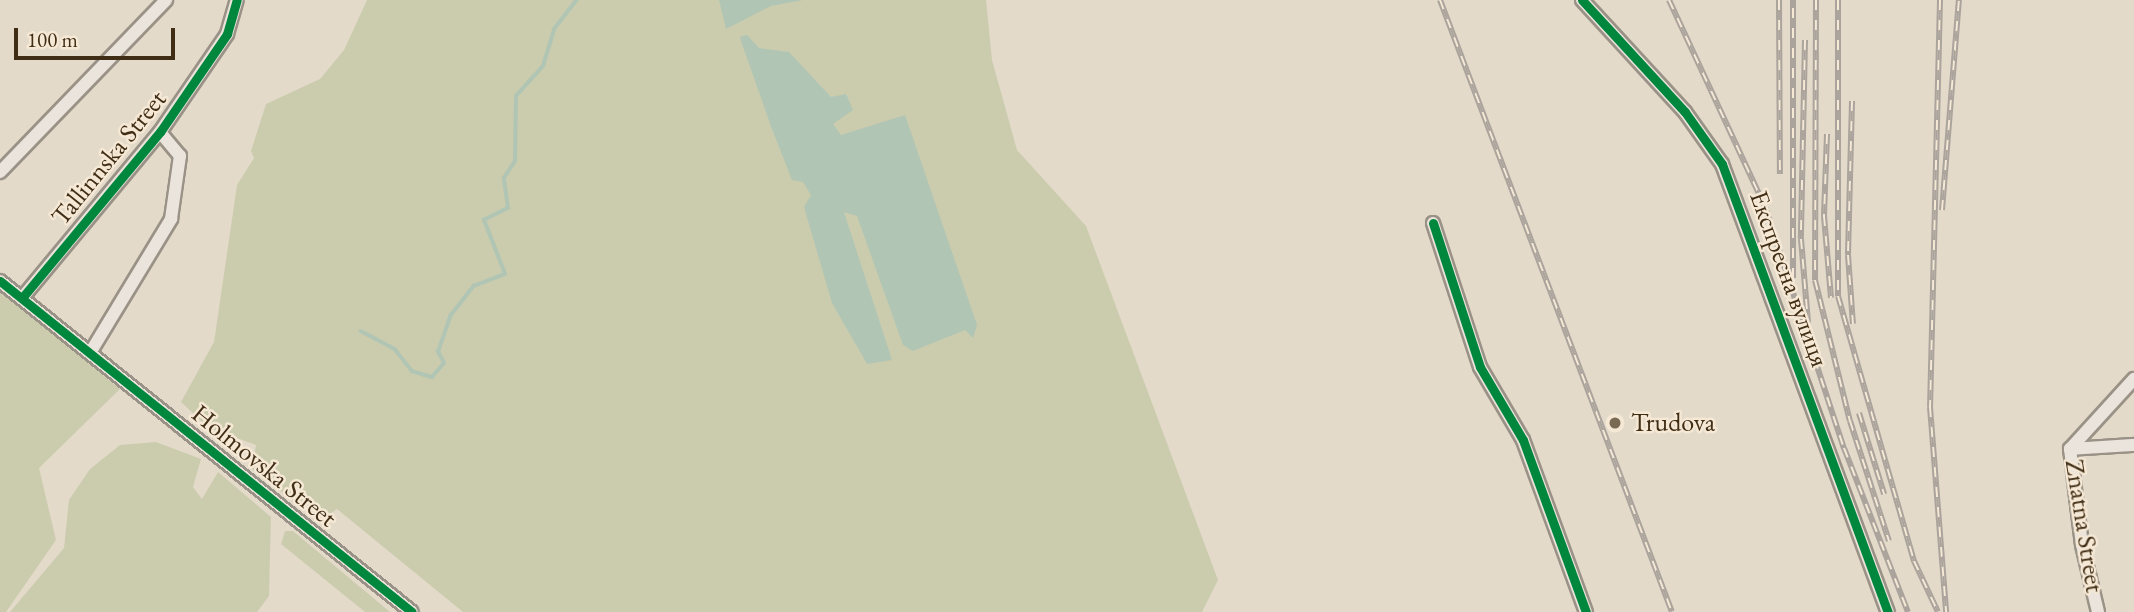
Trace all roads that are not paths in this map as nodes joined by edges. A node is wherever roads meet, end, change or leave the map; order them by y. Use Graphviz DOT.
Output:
graph roads {
  1 [pos="166,0"];
  2 [pos="236,0"];
  3 [pos="1582,0"];
  4 [pos="160,132"];
  5 [pos="0,172"];
  6 [pos="1433,223"];
  7 [pos="0,281"];
  8 [pos="22,298"];
  9 [pos="90,353"];
  10 [pos="2134,379"];
  11 [pos="2134,444"];
  12 [pos="2070,449"];
  13 [pos="412,612"];
  14 [pos="1586,612"];
  15 [pos="1888,612"];
  16 [pos="2098,612"];
  1 -- 5 [label="street"];
  2 -- 4 [label="street, Tallinnska Street"];
  3 -- 15 [label="street, Експресна вулиця"];
  4 -- 8 [label="street, Tallinnska Street"];
  4 -- 9 [label="street"];
  6 -- 14 [label="street"];
  7 -- 8 [label="street, Holmovska Street"];
  8 -- 9 [label="street, Holmovska Street"];
  9 -- 13 [label="street, Holmovska Street"];
  10 -- 12 [label="street, Znatna Street"];
  11 -- 12 [label="street"];
  12 -- 16 [label="street, Znatna Street"];
}
